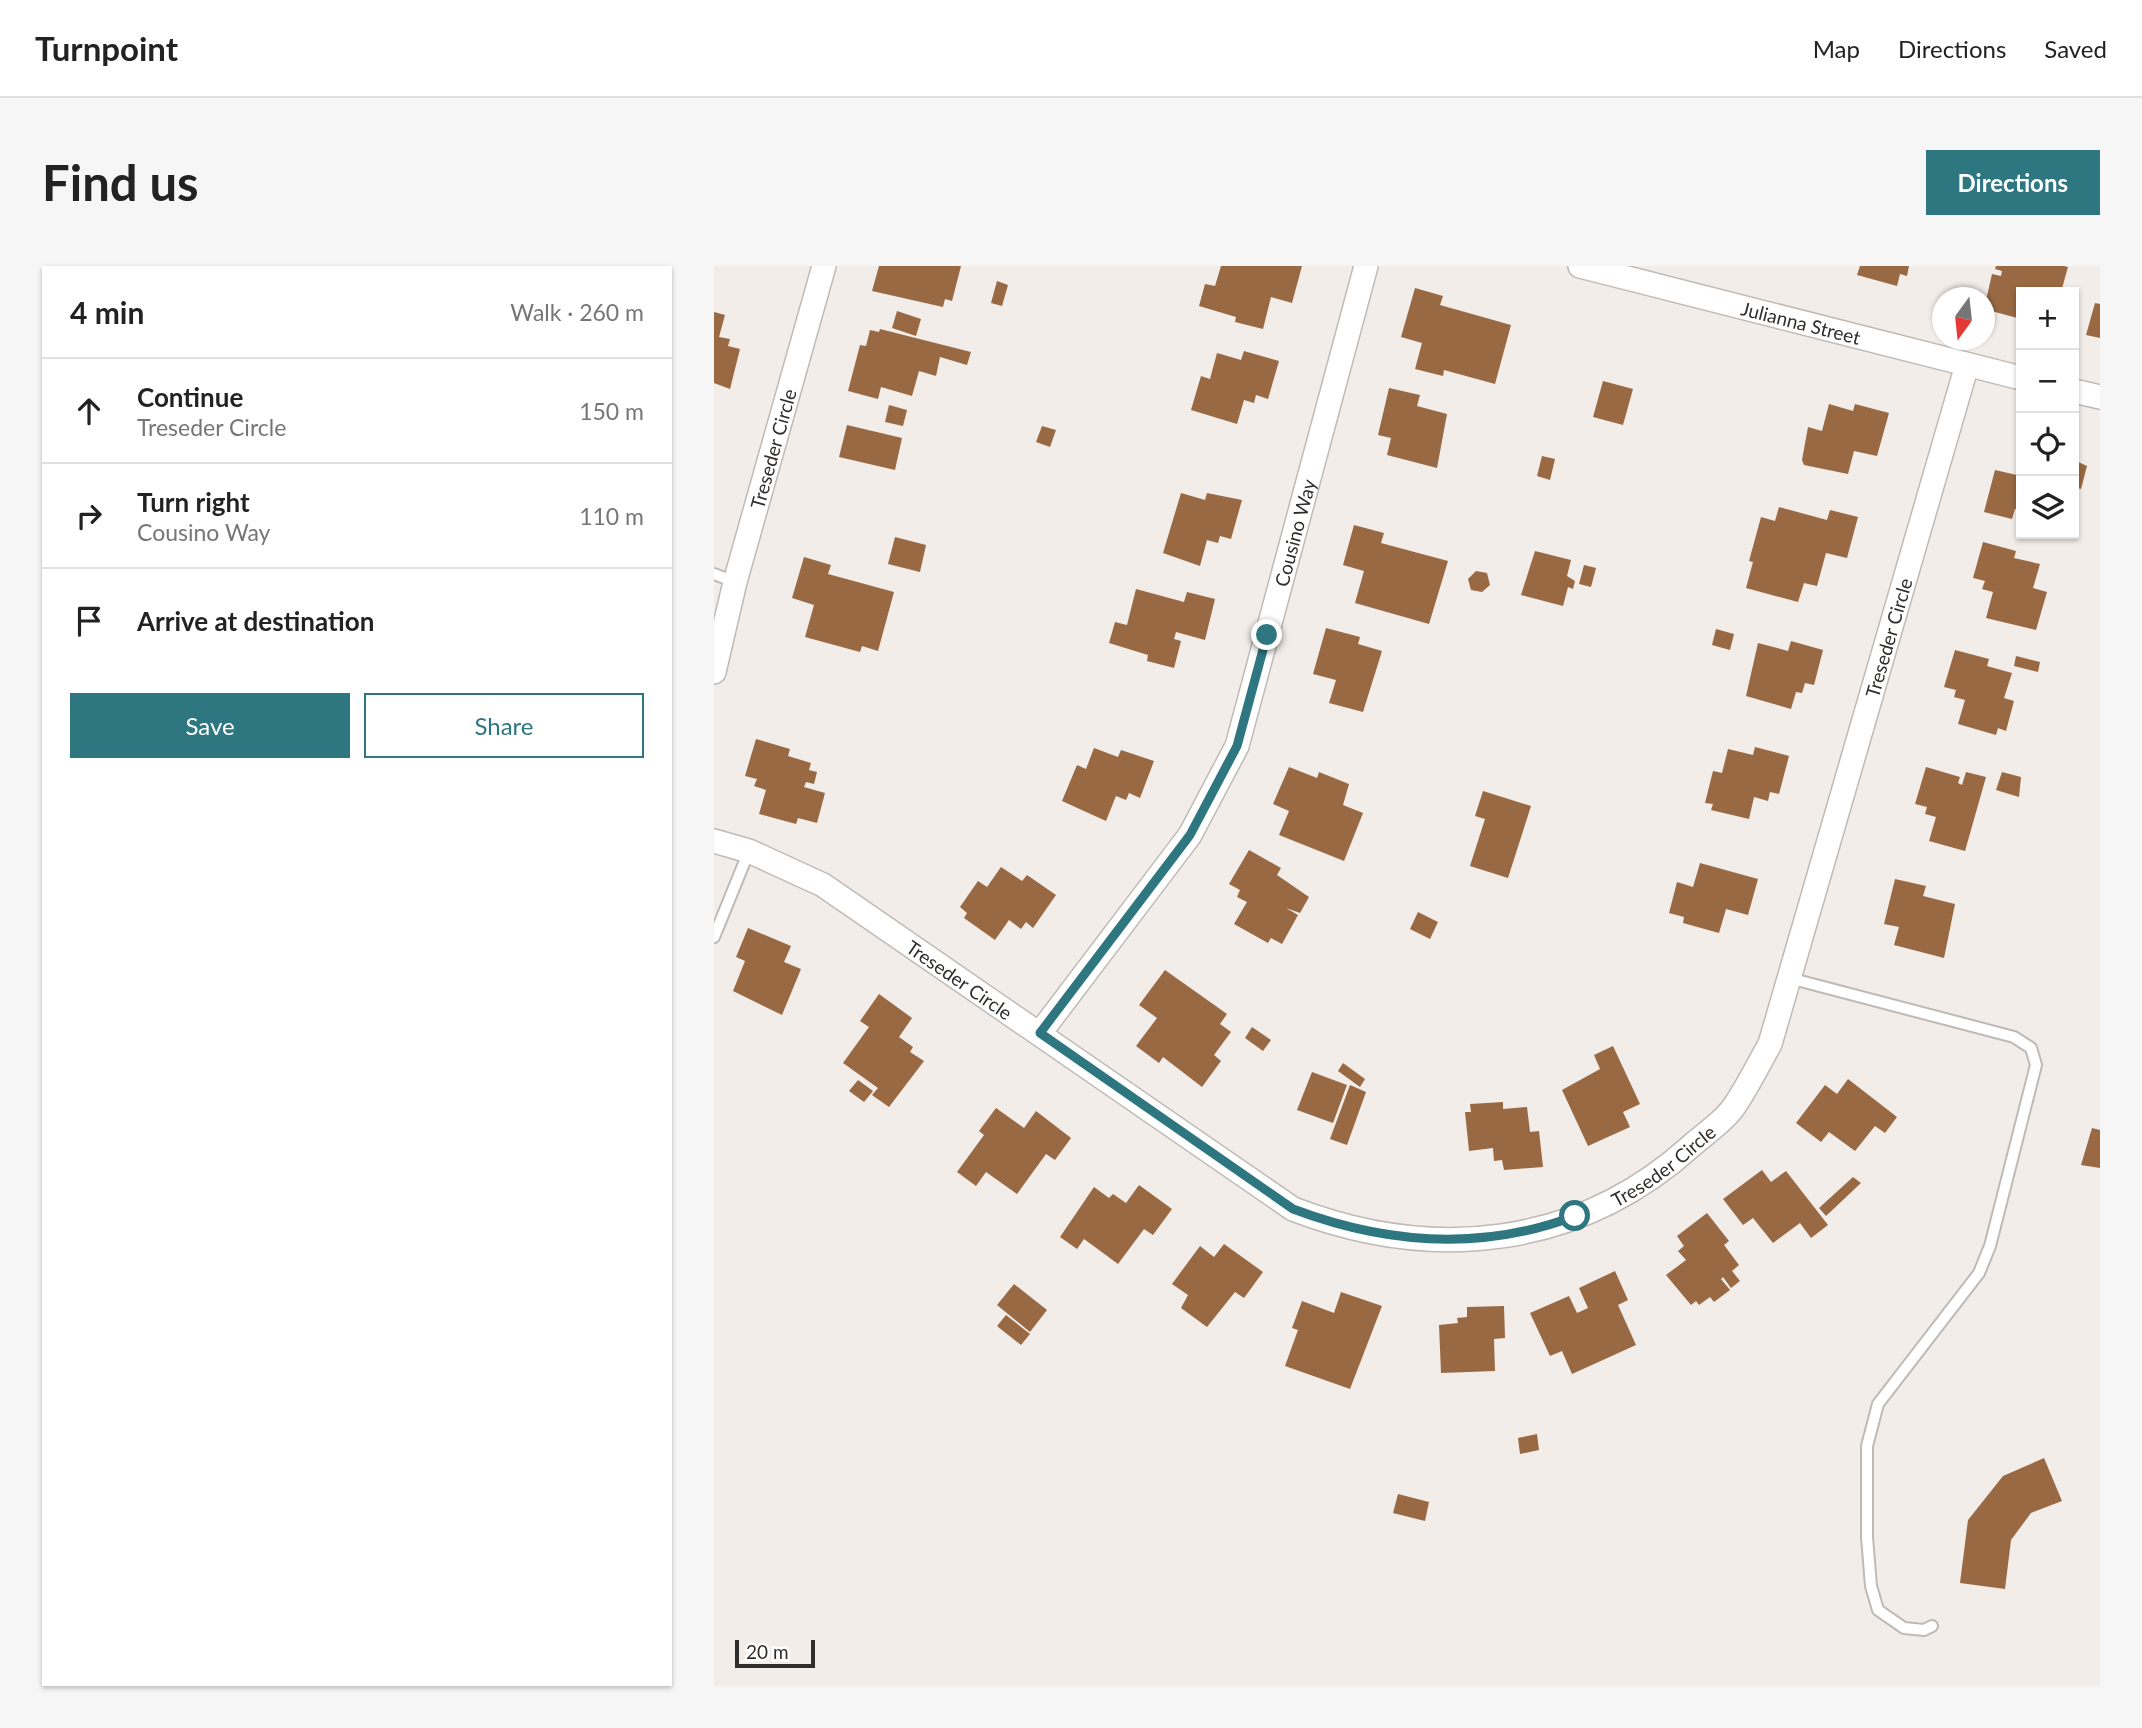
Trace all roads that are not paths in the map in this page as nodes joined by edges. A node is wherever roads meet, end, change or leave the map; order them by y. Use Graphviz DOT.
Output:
graph roads {
  1 [pos="824,266"];
  2 [pos="1366,266"];
  3 [pos="1580,266"];
  4 [pos="1967,365"];
  5 [pos="2016,377"];
  6 [pos="2079,392"];
  7 [pos="2100,397"];
  8 [pos="724,578"];
  9 [pos="714,672"];
  10 [pos="714,841"];
  11 [pos="749,851"];
  12 [pos="714,937"];
  13 [pos="1789,978"];
  14 [pos="1040,1033"];
  15 [pos="1932,1626"];
  1 -- 8 [label="street, Treseder Circle"];
  2 -- 14 [label="street, Cousino Way"];
  3 -- 4 [label="street, Julianna Street"];
  4 -- 5 [label="street, Julianna Street"];
  4 -- 13 [label="street, Treseder Circle"];
  6 -- 7 [label="street"];
  8 -- 9 [label="street, Treseder Circle"];
  10 -- 11 [label="street, Treseder Circle"];
  11 -- 12 [label="lane"];
  11 -- 14 [label="street, Treseder Circle"];
  13 -- 14 [label="street, Treseder Circle"];
  13 -- 15 [label="lane"];
}
